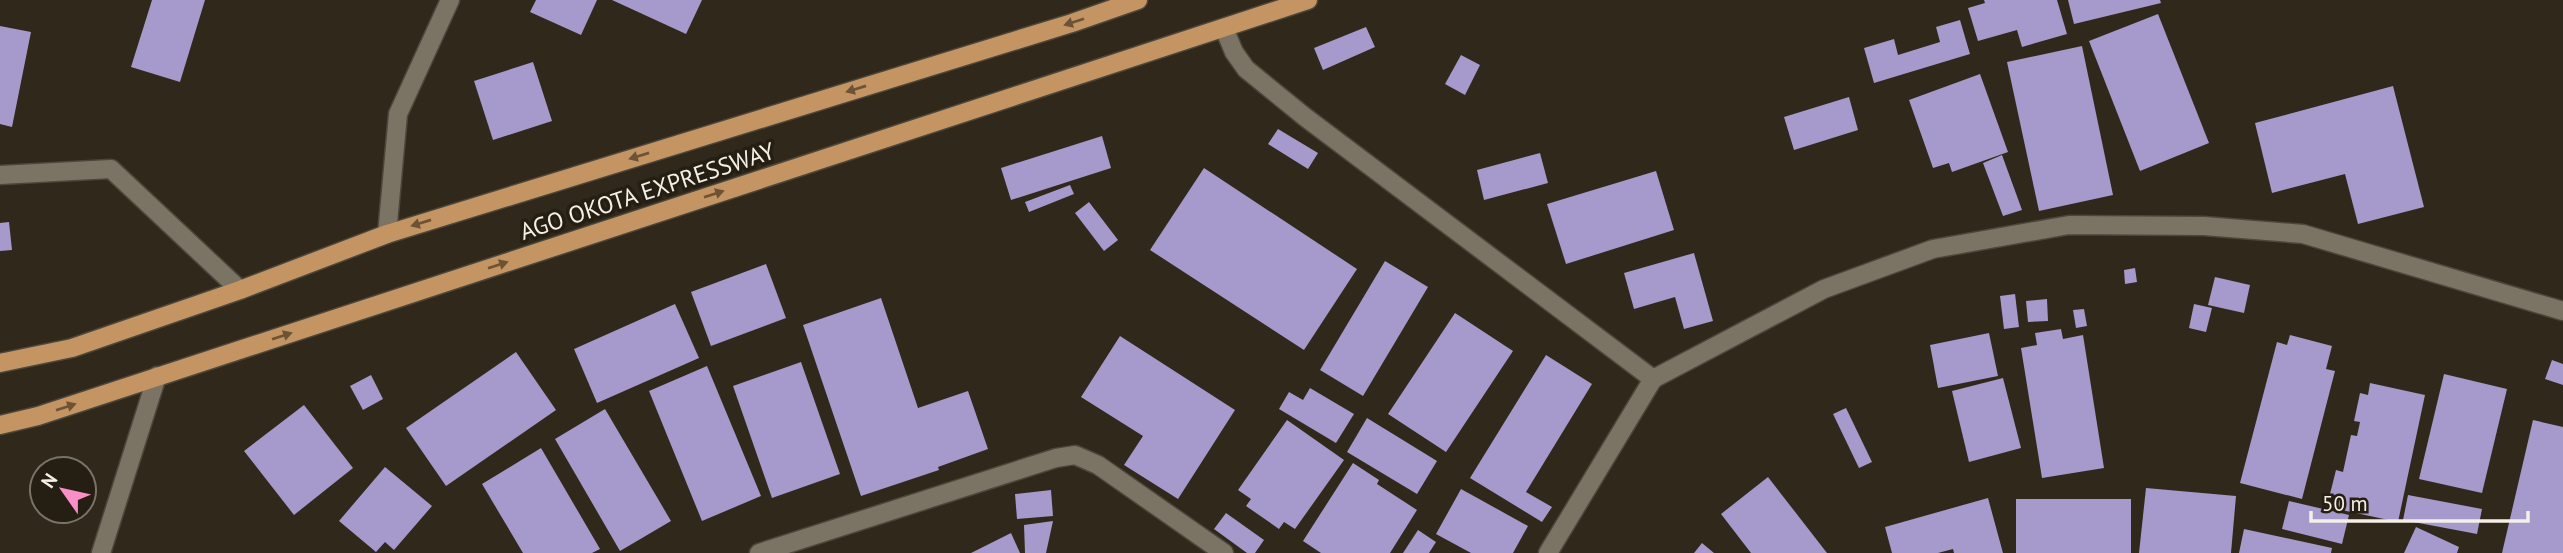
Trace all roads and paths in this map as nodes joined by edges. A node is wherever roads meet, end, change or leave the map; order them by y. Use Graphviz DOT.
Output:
graph roads {
  1 [pos="450,0"];
  2 [pos="1138,0"];
  3 [pos="1308,0"];
  4 [pos="1224,28"];
  5 [pos="0,175"];
  6 [pos="387,234"];
  7 [pos="240,290"];
  8 [pos="2563,311"];
  9 [pos="0,363"];
  10 [pos="157,376"];
  11 [pos="1653,379"];
  12 [pos="0,425"];
  13 [pos="101,553"];
  14 [pos="760,553"];
  15 [pos="1224,553"];
  16 [pos="1548,553"];
  1 -- 6 [label="street"];
  2 -- 6 [label="main road, AGO OKOTA EXPRESSWAY, one-way"];
  3 -- 4 [label="main road, AGO OKOTA EXPRESSWAY"];
  10 -- 4 [label="main road, AGO OKOTA EXPRESSWAY, one-way"];
  4 -- 11 [label="street"];
  5 -- 7 [label="street"];
  6 -- 7 [label="main road, AGO OKOTA EXPRESSWAY"];
  7 -- 9 [label="main road, AGO OKOTA EXPRESSWAY"];
  8 -- 11 [label="street"];
  12 -- 10 [label="main road, AGO OKOTA EXPRESSWAY, one-way"];
  10 -- 13 [label="street"];
  11 -- 16 [label="street"];
  14 -- 15 [label="street"];
}
